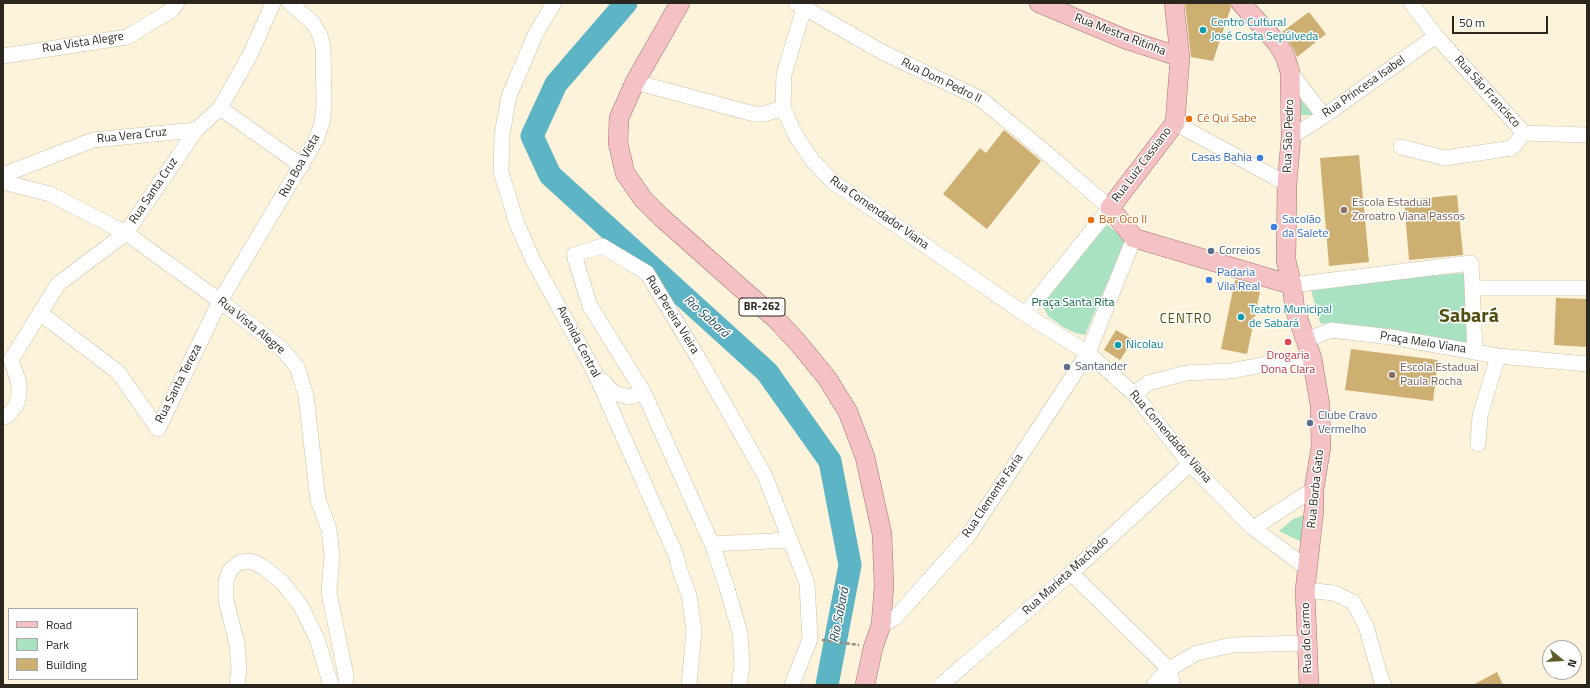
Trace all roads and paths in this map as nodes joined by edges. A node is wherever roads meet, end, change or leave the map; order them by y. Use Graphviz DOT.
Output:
graph roads {
  1 [pos="177,3"];
  2 [pos="273,3"];
  3 [pos="290,3"];
  4 [pos="554,3"];
  5 [pos="680,3"];
  6 [pos="1039,3"];
  7 [pos="1174,3"];
  8 [pos="1241,3"];
  9 [pos="1411,3"];
  10 [pos="800,6"];
  11 [pos="1436,36"];
  12 [pos="3,56"];
  13 [pos="1180,57"];
  14 [pos="1290,72"];
  15 [pos="635,82"];
  16 [pos="220,108"];
  17 [pos="783,108"];
  18 [pos="1324,116"];
  19 [pos="1175,123"];
  20 [pos="196,130"];
  21 [pos="1524,133"];
  22 [pos="1587,135"];
  23 [pos="1291,137"];
  24 [pos="1401,147"];
  25 [pos="302,166"];
  26 [pos="3,175"];
  27 [pos="3,182"];
  28 [pos="1287,184"];
  29 [pos="1110,208"];
  30 [pos="126,232"];
  31 [pos="1134,238"];
  32 [pos="1292,284"];
  33 [pos="1472,288"];
  34 [pos="1587,288"];
  35 [pos="220,301"];
  36 [pos="40,313"];
  37 [pos="1025,314"];
  38 [pos="1310,349"];
  39 [pos="1475,352"];
  40 [pos="1088,353"];
  41 [pos="1498,356"];
  42 [pos="7,358"];
  43 [pos="1587,364"];
  44 [pos="594,371"];
  45 [pos="644,393"];
  46 [pos="1134,394"];
  47 [pos="3,417"];
  48 [pos="1478,444"];
  49 [pos="1190,464"];
  50 [pos="1314,489"];
  51 [pos="1253,528"];
  52 [pos="790,540"];
  53 [pos="712,544"];
  54 [pos="1308,568"];
  55 [pos="1071,573"];
  56 [pos="1305,590"];
  57 [pos="881,625"];
  58 [pos="819,640"];
  59 [pos="1306,642"];
  60 [pos="867,647"];
  61 [pos="1169,669"];
  62 [pos="237,685"];
  63 [pos="331,685"];
  64 [pos="346,685"];
  65 [pos="689,685"];
  66 [pos="739,685"];
  67 [pos="792,685"];
  68 [pos="850,685"];
  69 [pos="865,685"];
  70 [pos="941,685"];
  71 [pos="1154,685"];
  72 [pos="1173,685"];
  73 [pos="1309,685"];
  74 [pos="1384,685"];
  1 -- 12 [label="street, Rua Vista Alegre"];
  2 -- 16 [label="street, Rua Santa Cruz"];
  3 -- 25 [label="street, Rua Boa Vista"];
  4 -- 44 [label="street, Avenida Central"];
  5 -- 15 [label="main road, BR-262"];
  6 -- 13 [label="main road, Rua Mestra Ritinha"];
  7 -- 13 [label="main road, Rua Luiz Cassiano"];
  8 -- 14 [label="main road, Rua São Pedro"];
  9 -- 11 [label="street, Rua São Francisco"];
  10 -- 17 [label="street, Rua Comendador Viana"];
  10 -- 29 [label="street, Rua Dom Pedro II"];
  11 -- 18 [label="street, Rua Princesa Isabel"];
  11 -- 21 [label="street, Rua São Francisco"];
  13 -- 19 [label="main road, Rua Luiz Cassiano"];
  14 -- 18 [label="street"];
  14 -- 23 [label="main road, Rua São Pedro"];
  15 -- 17 [label="street"];
  15 -- 57 [label="main road, BR-262"];
  16 -- 20 [label="street, Rua Santa Cruz"];
  16 -- 25 [label="street"];
  17 -- 37 [label="street, Rua Comendador Viana"];
  18 -- 23 [label="street, Rua Princesa Isabel"];
  19 -- 28 [label="street"];
  19 -- 29 [label="main road, Rua Luiz Cassiano"];
  20 -- 26 [label="street, Rua Vera Cruz"];
  20 -- 30 [label="street, Rua Santa Cruz"];
  21 -- 22 [label="street, Rua São Francisco"];
  21 -- 24 [label="street"];
  23 -- 28 [label="main road, Rua São Pedro"];
  25 -- 35 [label="street, Rua Boa Vista"];
  27 -- 30 [label="street, Rua Vista Alegre"];
  28 -- 32 [label="main road, Rua São Pedro"];
  29 -- 31 [label="main road"];
  29 -- 37 [label="street"];
  30 -- 35 [label="street, Rua Vista Alegre"];
  30 -- 36 [label="street, Rua Santa Cruz"];
  31 -- 32 [label="main road"];
  31 -- 40 [label="street"];
  32 -- 33 [label="street, Praça Melo Viana"];
  32 -- 38 [label="main road"];
  33 -- 34 [label="street"];
  33 -- 39 [label="street, Praça Melo Viana"];
  35 -- 36 [label="street, Rua Santa Tereza"];
  35 -- 64 [label="street, Rua Vista Alegre"];
  36 -- 42 [label="street, Rua Santa Cruz"];
  37 -- 40 [label="street"];
  38 -- 39 [label="street, Praça Melo Viana"];
  38 -- 46 [label="street, Praça Melo Viana"];
  38 -- 50 [label="main road, Rua Borba Gato"];
  39 -- 41 [label="street"];
  40 -- 46 [label="street, Rua Comendador Viana"];
  40 -- 57 [label="street, Rua Clemente Faria"];
  41 -- 43 [label="street"];
  41 -- 48 [label="street"];
  42 -- 47 [label="street"];
  44 -- 45 [label="street"];
  44 -- 65 [label="street, Avenida Central"];
  45 -- 52 [label="street, Rua Pereira Vieira"];
  45 -- 53 [label="street, Rua Pereira Vieira"];
  46 -- 49 [label="street, Rua Comendador Viana"];
  49 -- 51 [label="street, Rua Comendador Viana"];
  49 -- 55 [label="street, Rua Marieta Machado"];
  50 -- 51 [label="street"];
  50 -- 54 [label="main road, Rua Borba Gato"];
  51 -- 54 [label="street, Rua Comendador Viana"];
  52 -- 53 [label="street"];
  52 -- 67 [label="street, Rua Pereira Vieira"];
  53 -- 66 [label="street, Rua Pereira Vieira"];
  54 -- 56 [label="main road, Rua Borba Gato"];
  55 -- 61 [label="street"];
  55 -- 70 [label="street, Rua Marieta Machado"];
  56 -- 59 [label="main road, Rua do Carmo"];
  56 -- 74 [label="street"];
  57 -- 60 [label="main road, BR-262"];
  58 -- 60 [label="path"];
  59 -- 61 [label="street"];
  59 -- 73 [label="main road, Rua do Carmo"];
  60 -- 68 [label="main road, BR-262"];
  60 -- 69 [label="main road, BR-262"];
  61 -- 71 [label="street"];
  61 -- 72 [label="street"];
  62 -- 63 [label="street"];
}
